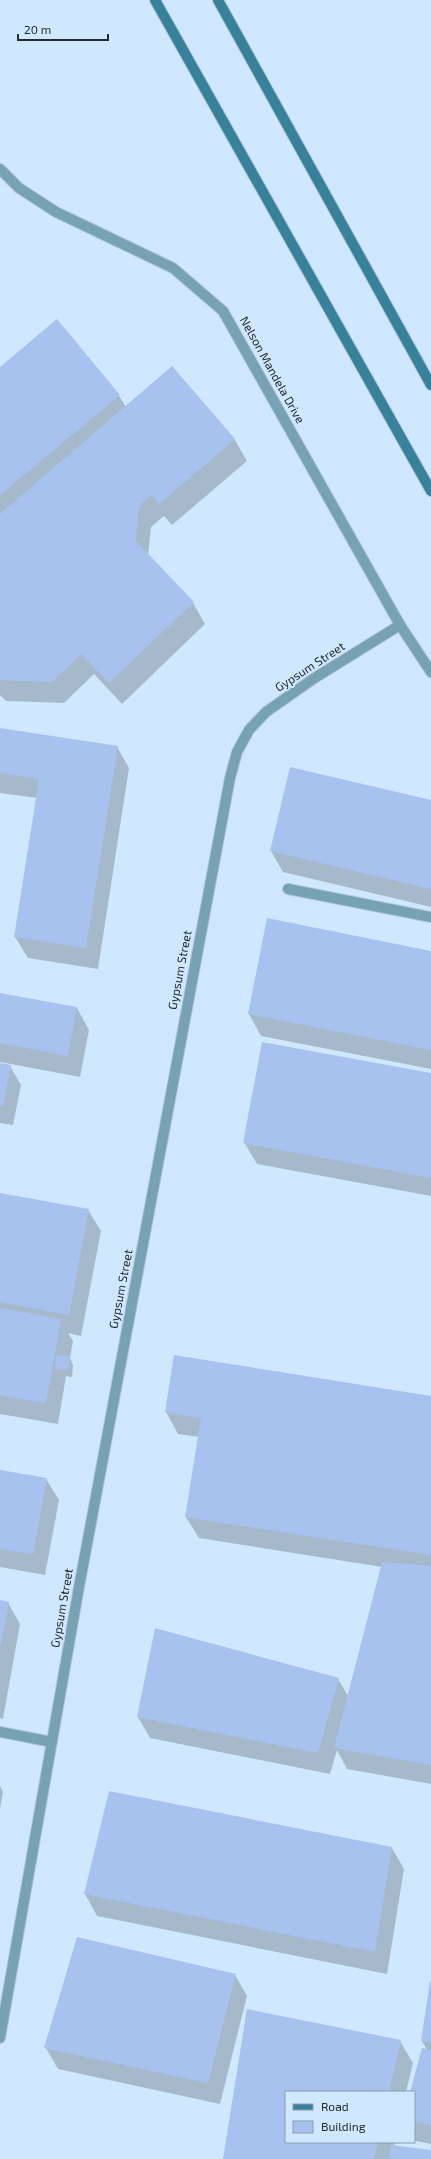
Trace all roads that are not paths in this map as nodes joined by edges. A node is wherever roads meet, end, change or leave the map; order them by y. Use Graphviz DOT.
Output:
graph roads {
  1 [pos="155,0"];
  2 [pos="218,0"];
  3 [pos="0,169"];
  4 [pos="431,384"];
  5 [pos="431,491"];
  6 [pos="400,625"];
  7 [pos="431,672"];
  8 [pos="288,889"];
  9 [pos="431,917"];
  10 [pos="0,1732"];
  11 [pos="52,1742"];
  12 [pos="0,2038"];
  1 -- 5 [label="main road"];
  2 -- 4 [label="main road"];
  3 -- 6 [label="street, Nelson Mandela Drive"];
  6 -- 7 [label="street, Nelson Mandela Drive"];
  6 -- 11 [label="street, Gypsum Street"];
  8 -- 9 [label="street"];
  10 -- 11 [label="street"];
  11 -- 12 [label="street, Gypsum Street"];
}
